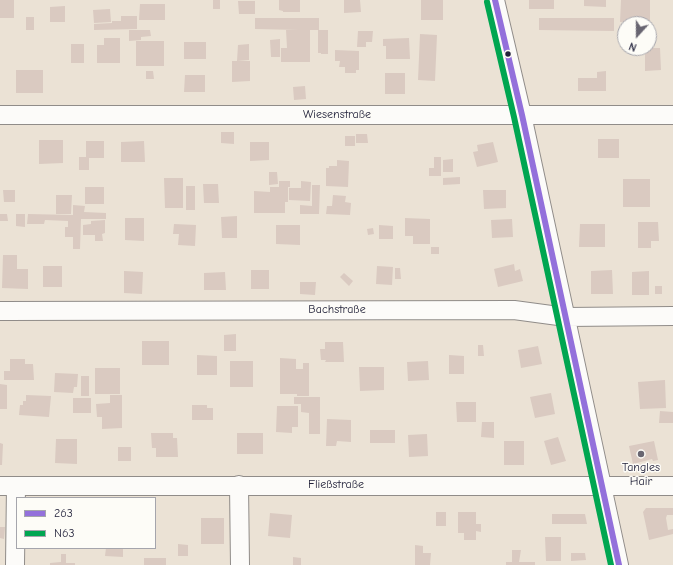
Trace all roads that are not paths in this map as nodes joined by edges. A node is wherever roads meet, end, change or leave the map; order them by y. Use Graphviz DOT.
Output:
graph roads {
  1 [pos="495,0"];
  2 [pos="0,115"];
  3 [pos="522,115"];
  4 [pos="673,115"];
  5 [pos="0,311"];
  6 [pos="673,316"];
  7 [pos="566,317"];
  8 [pos="239,485"];
  9 [pos="8,486"];
  10 [pos="603,486"];
  11 [pos="673,486"];
  12 [pos="16,565"];
  13 [pos="240,565"];
  14 [pos="619,565"];
  1 -- 3 [label="street"];
  2 -- 3 [label="street, Wiesenstraße"];
  3 -- 4 [label="street, Wiesenstraße"];
  3 -- 7 [label="street"];
  5 -- 7 [label="street, Bachstraße"];
  6 -- 7 [label="street, Bachstraße"];
  7 -- 10 [label="street"];
  8 -- 9 [label="street, Fließstraße"];
  8 -- 10 [label="street, Fließstraße"];
  8 -- 13 [label="street"];
  9 -- 12 [label="street"];
  10 -- 11 [label="street, Fließstraße"];
  10 -- 14 [label="street"];
}
